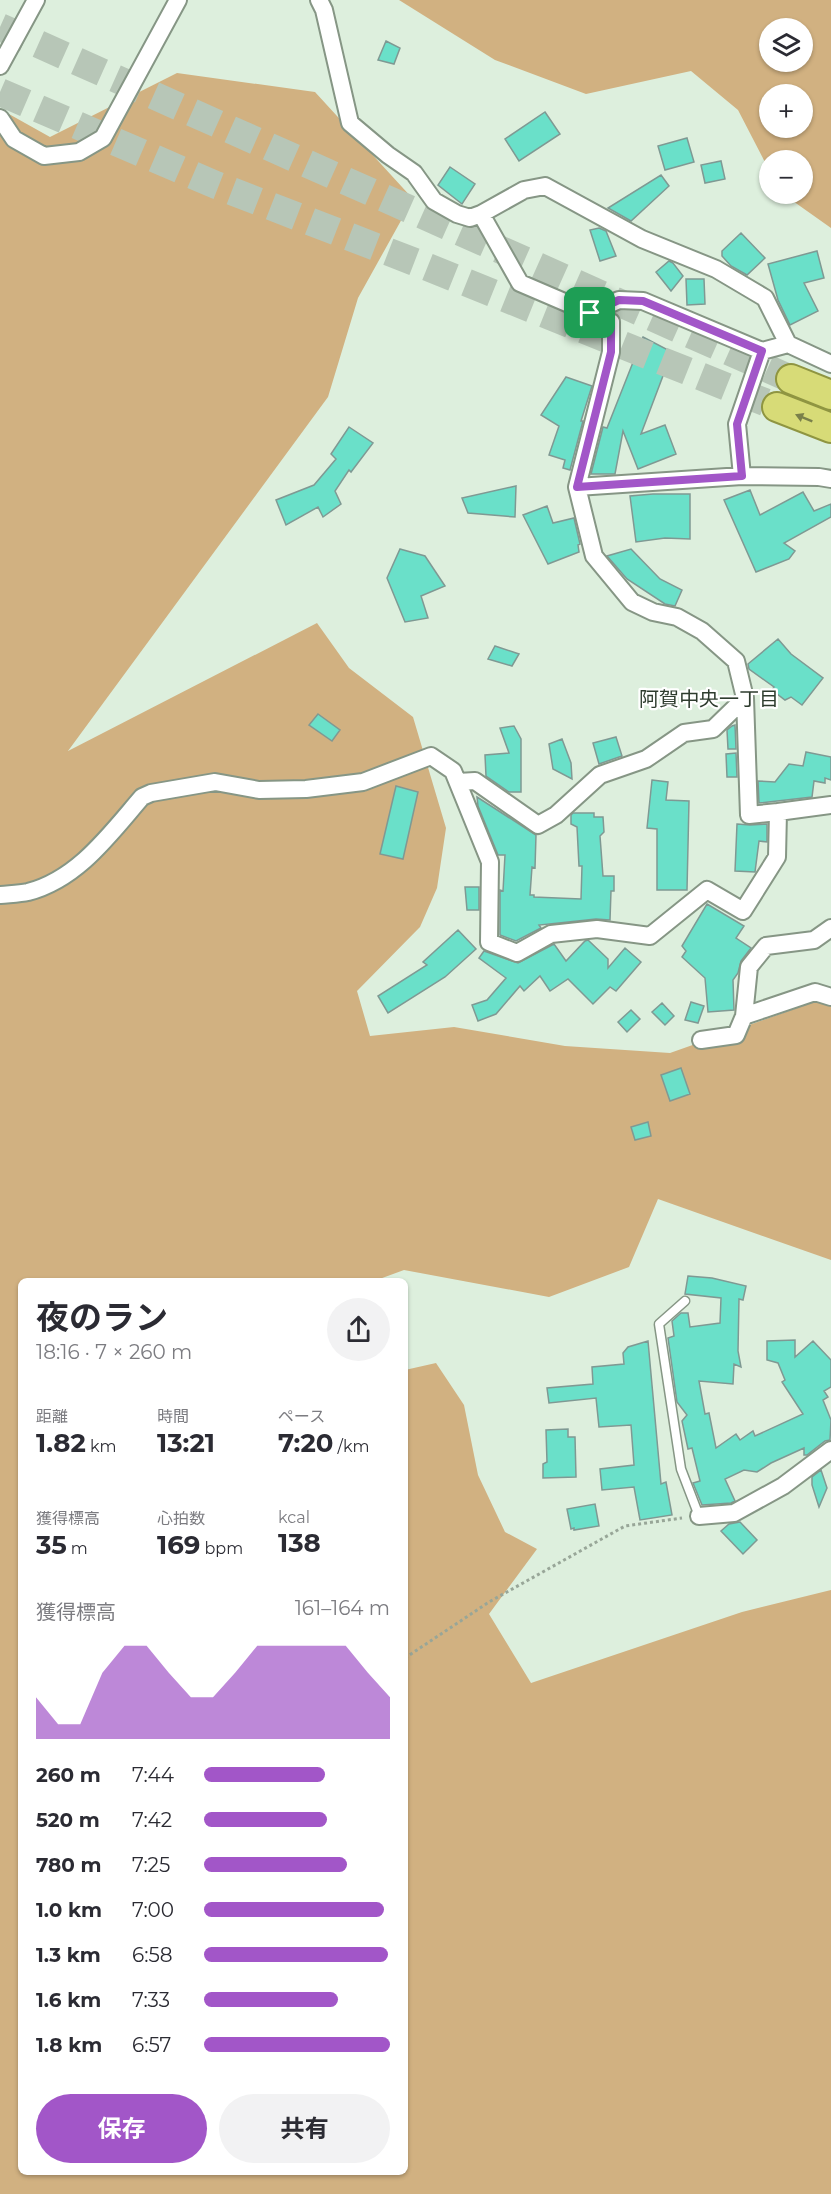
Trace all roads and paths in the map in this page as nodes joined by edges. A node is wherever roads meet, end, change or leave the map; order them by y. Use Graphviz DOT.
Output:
graph roads {
  1 [pos="36,0"];
  2 [pos="178,0"];
  3 [pos="319,0"];
  4 [pos="0,66"];
  5 [pos="0,118"];
  6 [pos="482,214"];
  7 [pos="590,313"];
  8 [pos="788,344"];
  9 [pos="762,351"];
  10 [pos="831,364"];
  11 [pos="791,379"];
  12 [pos="831,395"];
  13 [pos="777,407"];
  14 [pos="831,429"];
  15 [pos="742,476"];
  16 [pos="831,479"];
  17 [pos="577,487"];
  18 [pos="745,698"];
  19 [pos="458,782"];
  20 [pos="831,805"];
  21 [pos="778,812"];
  22 [pos="0,895"];
  23 [pos="831,928"];
  24 [pos="831,997"];
  25 [pos="744,1016"];
  26 [pos="701,1040"];
  27 [pos="685,1301"];
  28 [pos="831,1450"];
  29 [pos="699,1516"];
  30 [pos="408,1656"];
  1 -- 4 [label="street"];
  2 -- 5 [label="street"];
  3 -- 6 [label="street"];
  6 -- 7 [label="street"];
  6 -- 8 [label="street"];
  7 -- 9 [label="street"];
  7 -- 17 [label="street"];
  8 -- 9 [label="street"];
  8 -- 10 [label="street"];
  9 -- 15 [label="street"];
  11 -- 12 [label="highway"];
  14 -- 13 [label="highway, one-way"];
  15 -- 16 [label="street"];
  15 -- 17 [label="street"];
  17 -- 18 [label="street"];
  18 -- 19 [label="street"];
  18 -- 21 [label="street"];
  19 -- 21 [label="street"];
  19 -- 22 [label="street"];
  20 -- 21 [label="street"];
  23 -- 25 [label="street"];
  24 -- 25 [label="street"];
  25 -- 26 [label="street"];
  27 -- 29 [label="lane"];
  28 -- 29 [label="street"];
  29 -- 30 [label="path"];
}
